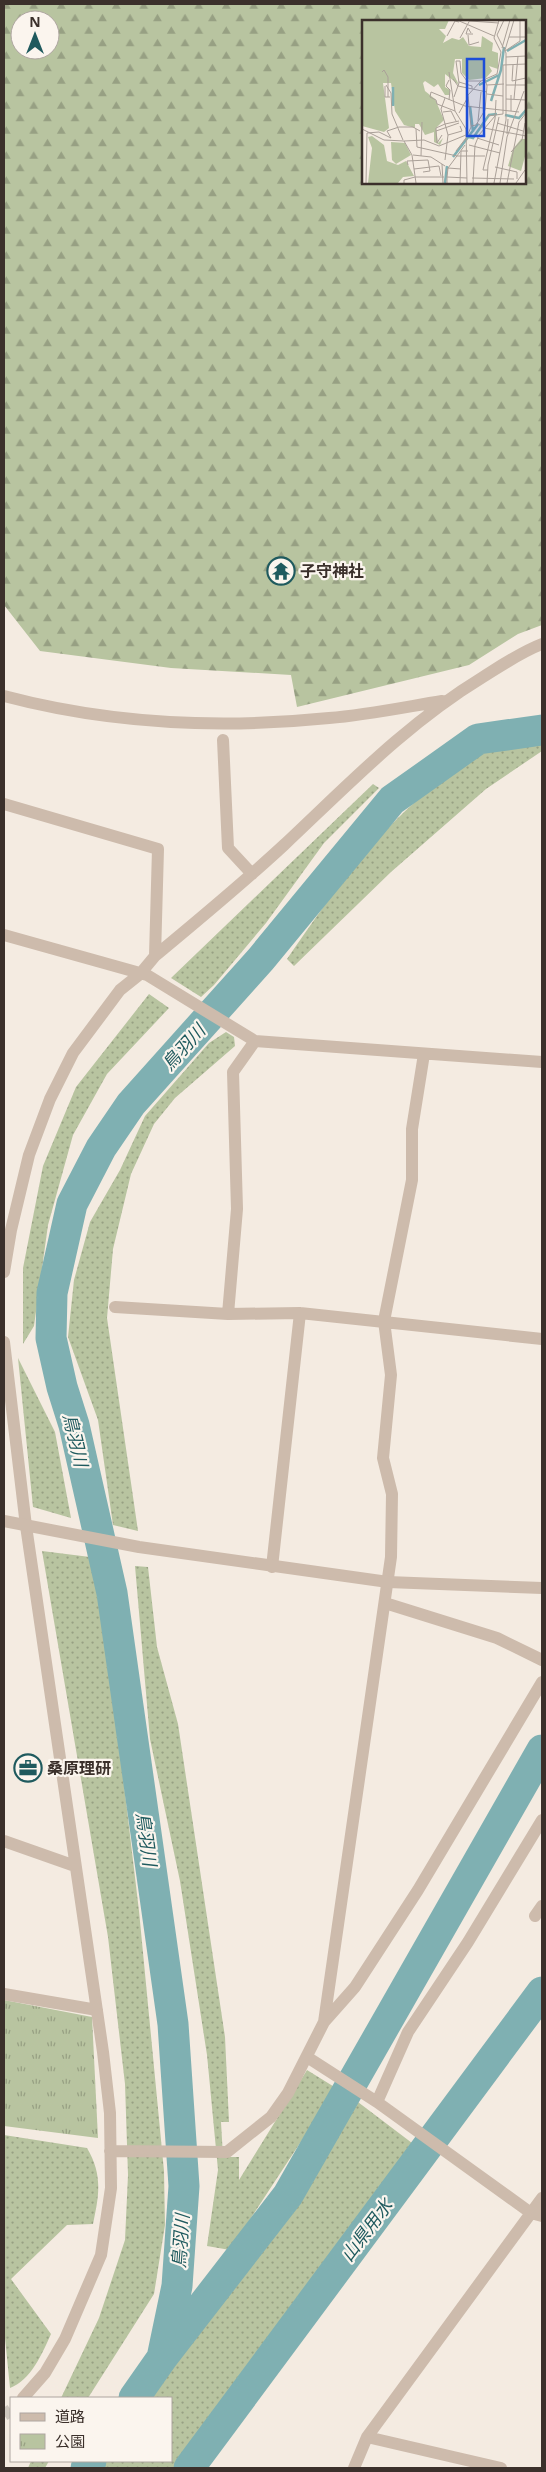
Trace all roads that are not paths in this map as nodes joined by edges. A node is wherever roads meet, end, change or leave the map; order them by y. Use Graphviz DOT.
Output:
graph roads {
  1 [pos="542,644"];
  2 [pos="4,696"];
  3 [pos="445,700"];
  4 [pos="223,740"];
  5 [pos="4,804"];
  6 [pos="252,874"];
  7 [pos="4,935"];
  8 [pos="155,956"];
  9 [pos="144,974"];
  10 [pos="255,1041"];
  11 [pos="424,1054"];
  12 [pos="542,1062"];
  13 [pos="7,1230"];
  14 [pos="4,1272"];
  15 [pos="114,1308"];
  16 [pos="300,1313"];
  17 [pos="228,1314"];
  18 [pos="384,1321"];
  19 [pos="542,1339"];
  20 [pos="4,1342"];
  21 [pos="4,1522"];
  22 [pos="32,1527"];
  23 [pos="272,1567"];
  24 [pos="388,1582"];
  25 [pos="542,1588"];
  26 [pos="385,1603"];
  27 [pos="542,1660"];
  28 [pos="542,1682"];
  29 [pos="542,1820"];
  30 [pos="4,1841"];
  31 [pos="75,1866"];
  32 [pos="4,1994"];
  33 [pos="97,2010"];
  34 [pos="324,2022"];
  35 [pos="313,2061"];
  36 [pos="372,2099"];
  37 [pos="110,2151"];
  38 [pos="542,2198"];
  39 [pos="537,2214"];
  40 [pos="24,2397"];
  41 [pos="367,2437"];
  42 [pos="354,2468"];
  43 [pos="501,2468"];
  1 -- 3 [label="street"];
  2 -- 3 [label="street"];
  3 -- 6 [label="street"];
  4 -- 6 [label="street"];
  5 -- 8 [label="street"];
  6 -- 8 [label="street"];
  7 -- 9 [label="street"];
  8 -- 9 [label="street"];
  9 -- 10 [label="street"];
  9 -- 13 [label="street"];
  10 -- 11 [label="street"];
  10 -- 17 [label="street"];
  11 -- 12 [label="street"];
  11 -- 18 [label="street"];
  13 -- 14 [label="street"];
  15 -- 17 [label="street"];
  16 -- 17 [label="street"];
  16 -- 18 [label="street"];
  16 -- 23 [label="street"];
  18 -- 19 [label="street"];
  18 -- 24 [label="street"];
  20 -- 22 [label="street"];
  21 -- 22 [label="street"];
  22 -- 23 [label="street"];
  22 -- 31 [label="street"];
  23 -- 24 [label="street"];
  24 -- 25 [label="street"];
  24 -- 26 [label="street"];
  26 -- 27 [label="street"];
  26 -- 34 [label="street"];
  28 -- 34 [label="street"];
  29 -- 36 [label="street"];
  30 -- 31 [label="street"];
  31 -- 33 [label="street"];
  32 -- 33 [label="street"];
  33 -- 37 [label="street"];
  34 -- 35 [label="street"];
  35 -- 36 [label="street"];
  35 -- 37 [label="street"];
  36 -- 39 [label="street"];
  37 -- 40 [label="street"];
  38 -- 39 [label="street"];
  39 -- 41 [label="street"];
  41 -- 42 [label="street"];
  41 -- 43 [label="street"];
}
